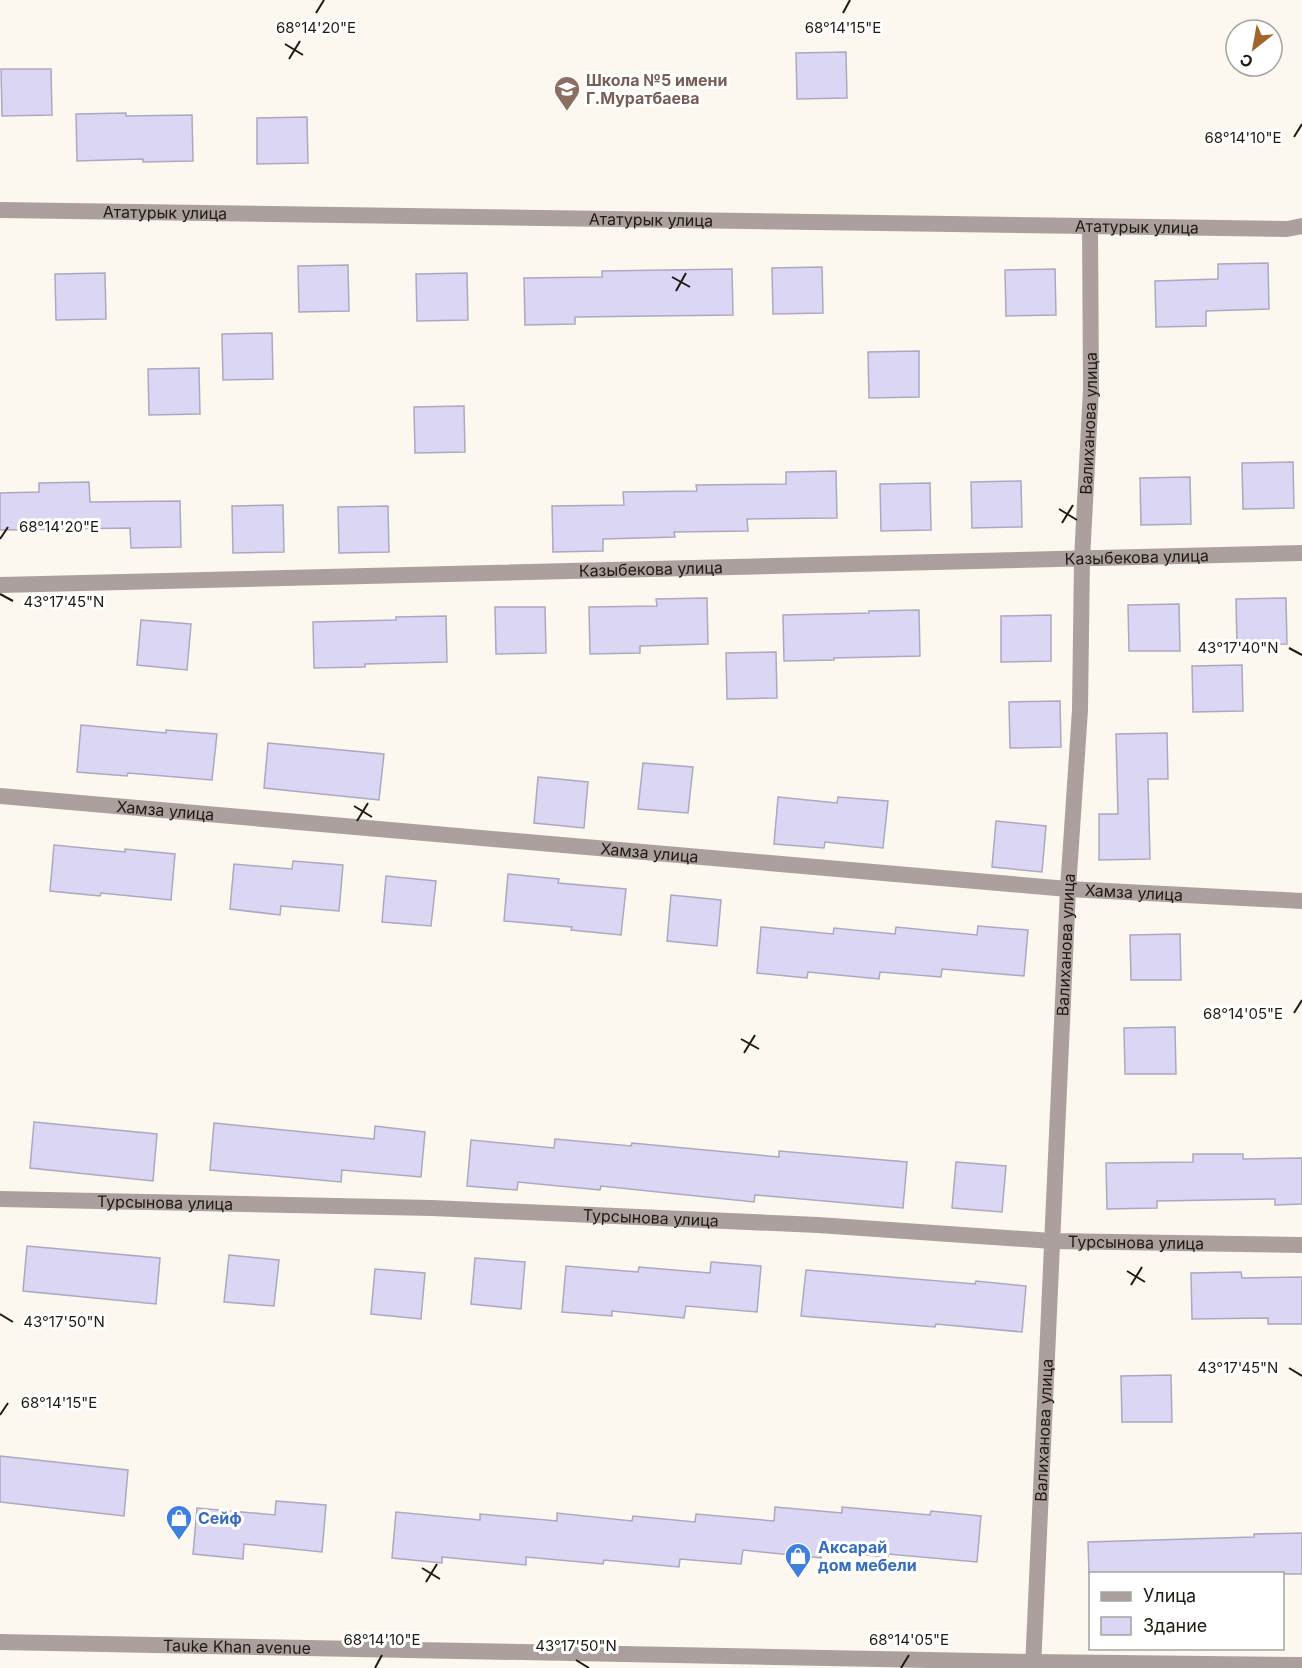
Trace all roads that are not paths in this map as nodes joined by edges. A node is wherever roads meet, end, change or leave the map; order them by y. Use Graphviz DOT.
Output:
graph roads {
  1 [pos="0,210"];
  2 [pos="1090,226"];
  3 [pos="1302,226"];
  4 [pos="1302,553"];
  5 [pos="1082,559"];
  6 [pos="0,585"];
  7 [pos="0,796"];
  8 [pos="1068,889"];
  9 [pos="1302,901"];
  10 [pos="0,1199"];
  11 [pos="1052,1241"];
  12 [pos="1302,1245"];
  13 [pos="0,1642"];
  14 [pos="1033,1665"];
  15 [pos="1302,1665"];
  1 -- 2 [label="street, Ататурык улица"];
  2 -- 3 [label="street, Ататурык улица"];
  2 -- 5 [label="street, Валиханова улица"];
  4 -- 5 [label="street, Казыбекова улица"];
  5 -- 6 [label="street, Казыбекова улица"];
  5 -- 8 [label="street, Валиханова улица"];
  7 -- 8 [label="street, Хамза улица"];
  8 -- 9 [label="street, Хамза улица"];
  8 -- 11 [label="street, Валиханова улица"];
  10 -- 11 [label="street, Турсынова улица"];
  11 -- 12 [label="street, Турсынова улица"];
  11 -- 14 [label="street, Валиханова улица"];
  13 -- 14 [label="street, Tauke Khan avenue"];
  14 -- 15 [label="street, Tauke Khan avenue"];
}
